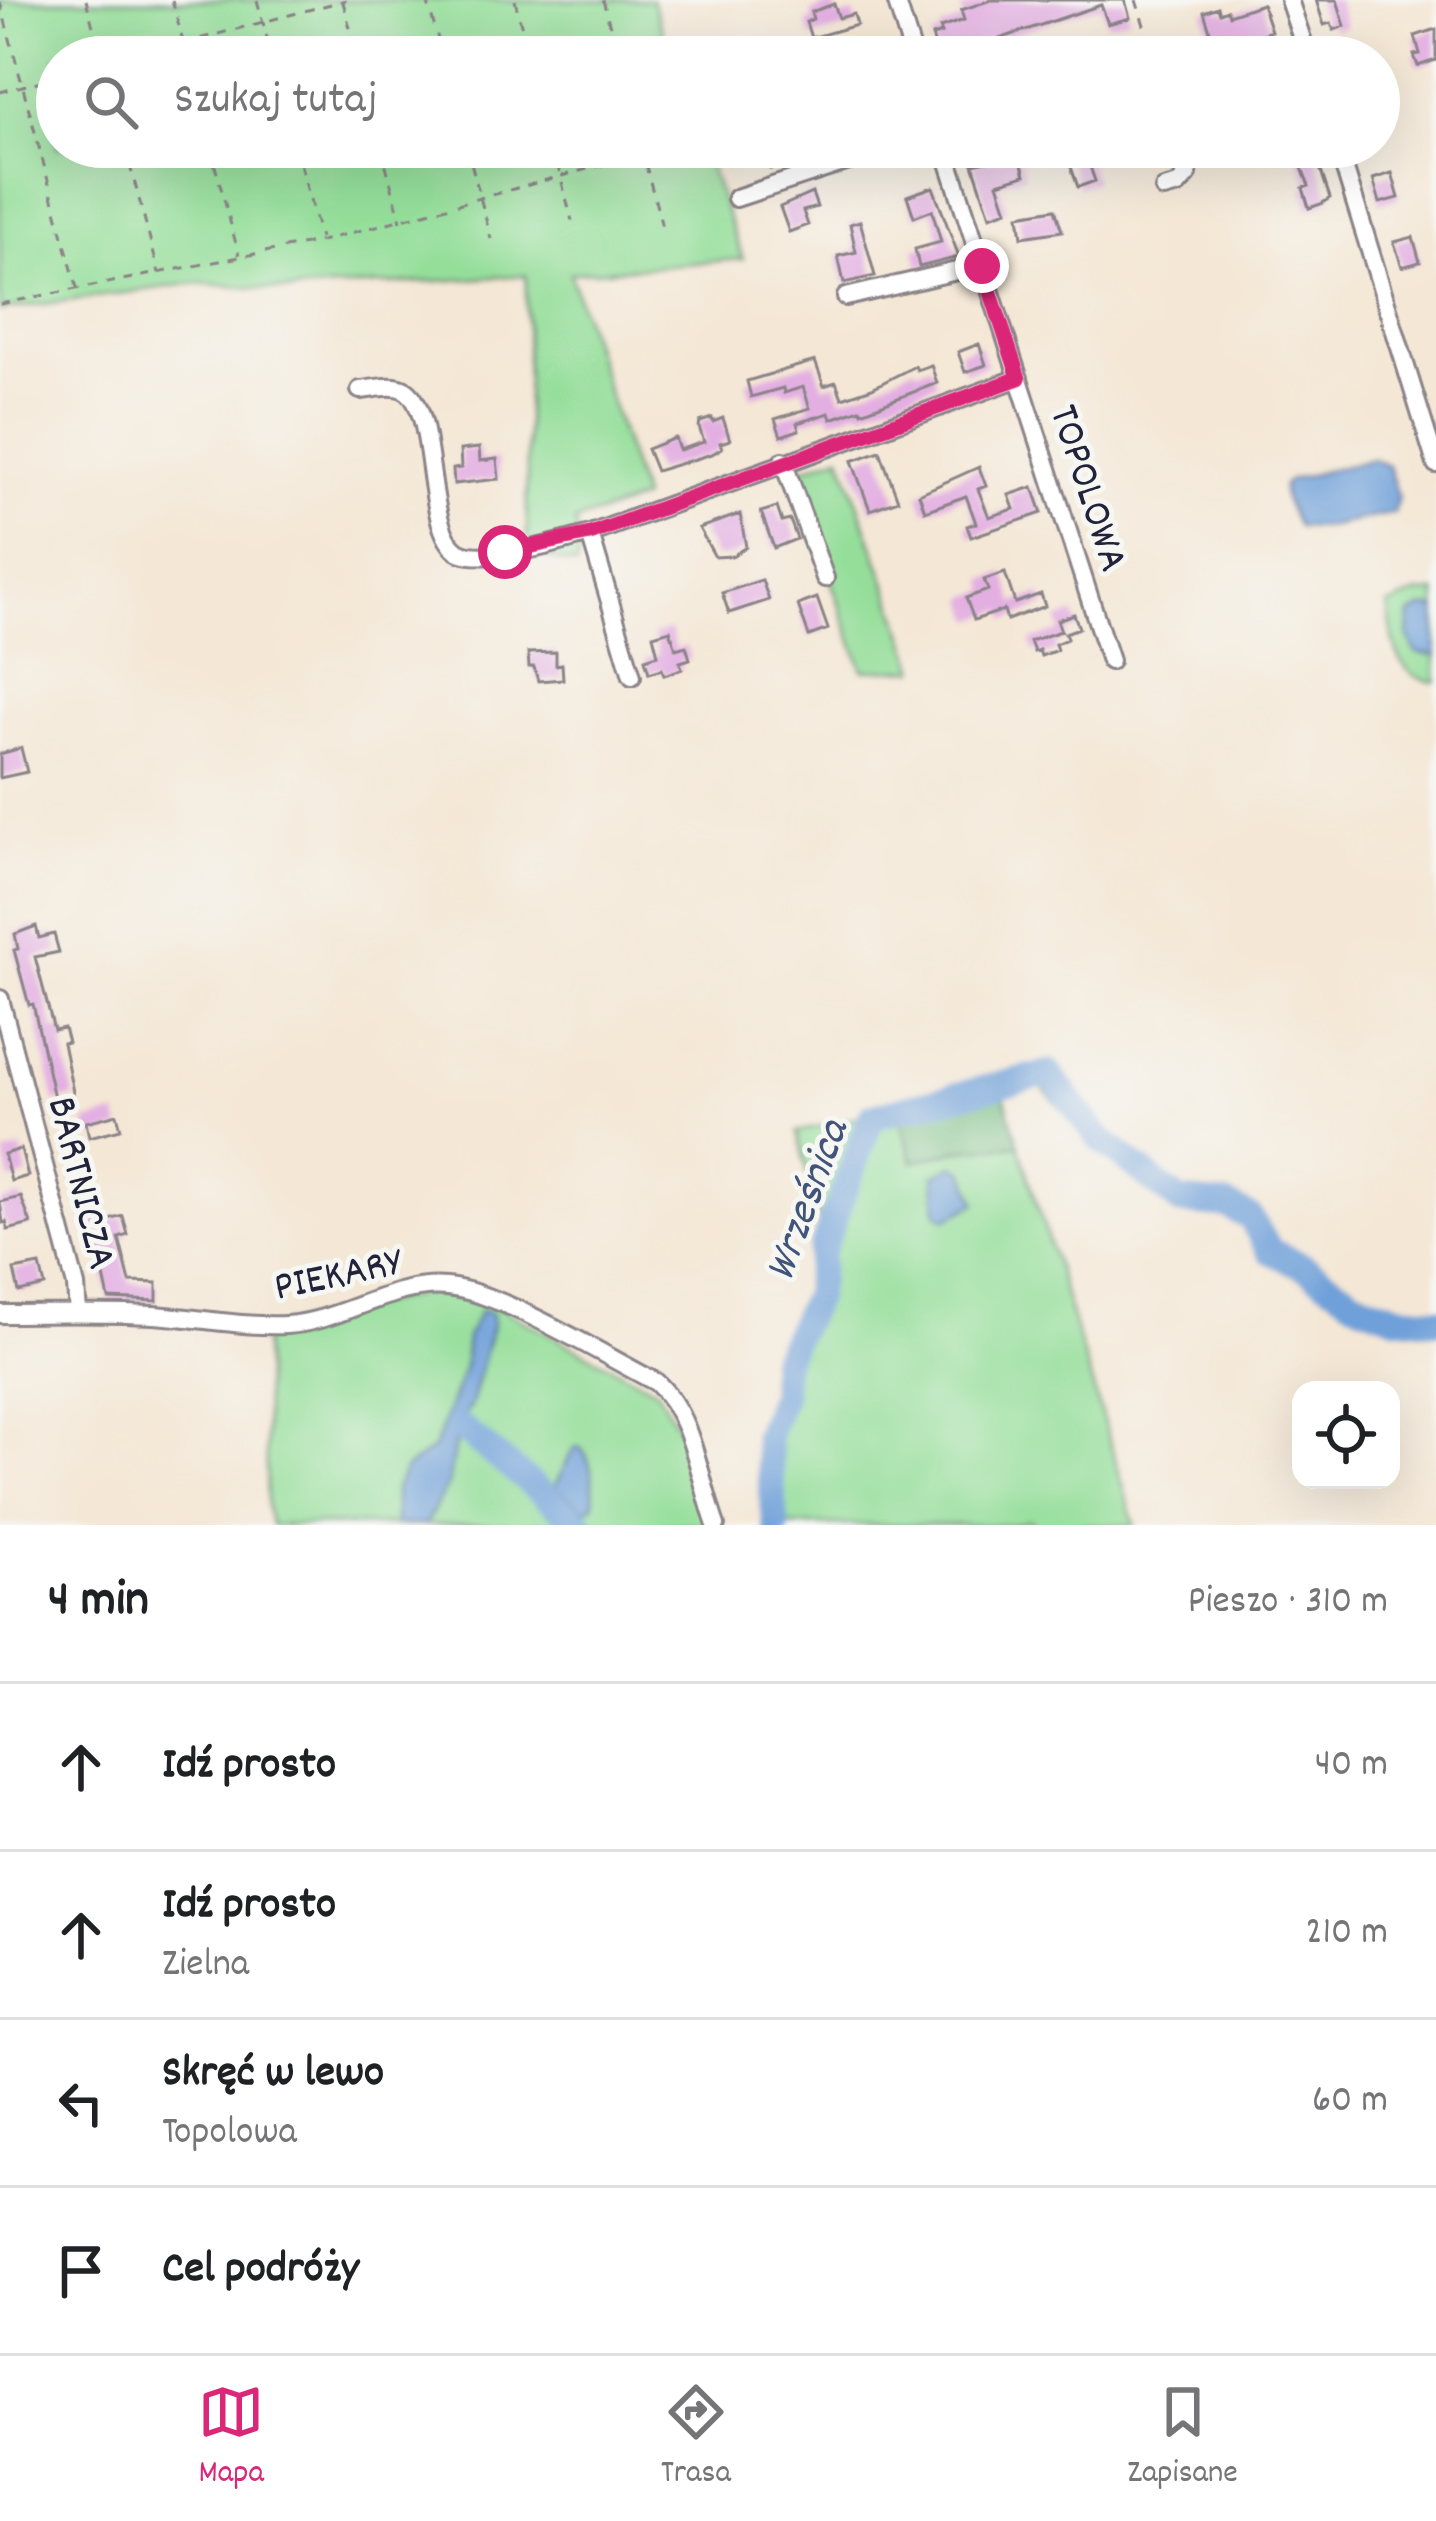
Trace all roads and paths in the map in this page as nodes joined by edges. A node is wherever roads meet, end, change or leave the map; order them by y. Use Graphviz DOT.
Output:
graph roads {
  1 [pos="86,0"];
  2 [pos="172,0"];
  3 [pos="257,0"];
  4 [pos="344,0"];
  5 [pos="428,0"];
  6 [pos="515,0"];
  7 [pos="603,0"];
  8 [pos="896,0"];
  9 [pos="1136,0"];
  10 [pos="1289,0"];
  11 [pos="0,2"];
  12 [pos="262,22"];
  13 [pos="95,36"];
  14 [pos="181,36"];
  15 [pos="209,36"];
  16 [pos="266,36"];
  17 [pos="353,36"];
  18 [pos="437,36"];
  19 [pos="524,36"];
  20 [pos="612,36"];
  21 [pos="907,36"];
  22 [pos="1147,36"];
  23 [pos="1301,36"];
  24 [pos="36,83"];
  25 [pos="23,86"];
  26 [pos="0,92"];
  27 [pos="36,136"];
  28 [pos="45,168"];
  29 [pos="131,168"];
  30 [pos="216,168"];
  31 [pos="302,168"];
  32 [pos="387,168"];
  33 [pos="472,168"];
  34 [pos="558,168"];
  35 [pos="589,168"];
  36 [pos="647,168"];
  37 [pos="828,168"];
  38 [pos="955,168"];
  39 [pos="1187,168"];
  40 [pos="1344,168"];
  41 [pos="560,178"];
  42 [pos="1164,189"];
  43 [pos="736,198"];
  44 [pos="481,200"];
  45 [pos="572,221"];
  46 [pos="401,222"];
  47 [pos="662,226"];
  48 [pos="491,239"];
  49 [pos="321,241"];
  50 [pos="240,258"];
  51 [pos="982,266"];
  52 [pos="159,273"];
  53 [pos="76,288"];
  54 [pos="846,297"];
  55 [pos="0,304"];
  56 [pos="1019,378"];
  57 [pos="360,390"];
  58 [pos="782,461"];
  59 [pos="1436,464"];
  60 [pos="590,534"];
  61 [pos="825,578"];
  62 [pos="1110,661"];
  63 [pos="632,676"];
  64 [pos="0,1000"];
  65 [pos="78,1313"];
  66 [pos="0,1314"];
  67 [pos="716,1525"];
  1 -- 13 [label="path"];
  2 -- 14 [label="path"];
  3 -- 12 [label="path"];
  4 -- 12 [label="path"];
  4 -- 17 [label="path"];
  5 -- 18 [label="path"];
  6 -- 19 [label="path"];
  7 -- 20 [label="path"];
  8 -- 21 [label="street"];
  9 -- 22 [label="path"];
  10 -- 23 [label="street"];
  11 -- 25 [label="path"];
  12 -- 15 [label="path"];
  12 -- 16 [label="path"];
  24 -- 25 [label="path"];
  25 -- 26 [label="path"];
  25 -- 27 [label="path"];
  28 -- 53 [label="path"];
  29 -- 52 [label="path"];
  30 -- 50 [label="path"];
  31 -- 49 [label="path"];
  32 -- 46 [label="path"];
  33 -- 44 [label="path"];
  34 -- 41 [label="path"];
  35 -- 41 [label="path"];
  36 -- 47 [label="path"];
  37 -- 43 [label="street"];
  38 -- 51 [label="street, TOPOLOWA"];
  39 -- 42 [label="street"];
  40 -- 59 [label="street"];
  41 -- 44 [label="path"];
  41 -- 45 [label="path"];
  44 -- 46 [label="path"];
  44 -- 48 [label="path"];
  46 -- 49 [label="path"];
  49 -- 50 [label="path"];
  50 -- 52 [label="path"];
  51 -- 54 [label="street"];
  51 -- 56 [label="street, TOPOLOWA"];
  52 -- 53 [label="path"];
  53 -- 55 [label="path"];
  56 -- 58 [label="street"];
  56 -- 62 [label="street, TOPOLOWA"];
  57 -- 60 [label="street"];
  58 -- 60 [label="street"];
  58 -- 61 [label="street"];
  60 -- 63 [label="street"];
  64 -- 65 [label="street, BARTNICZA"];
  65 -- 66 [label="street, PIEKARY"];
  65 -- 67 [label="street, PIEKARY"];
}
